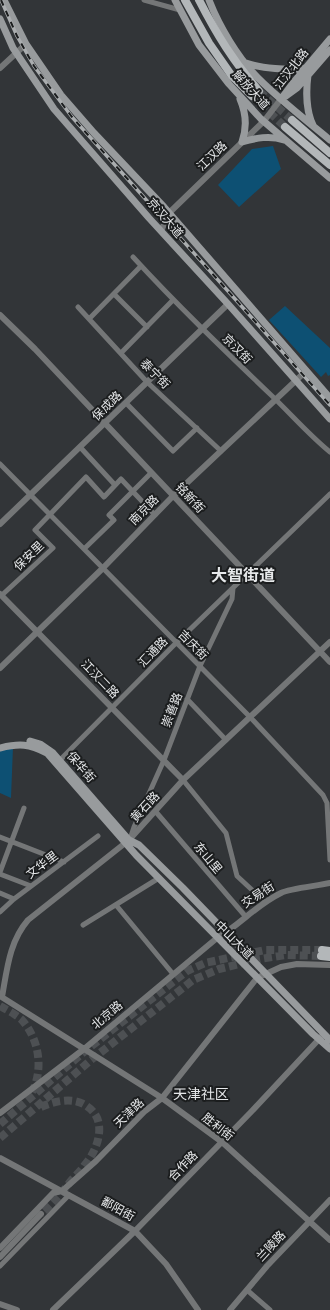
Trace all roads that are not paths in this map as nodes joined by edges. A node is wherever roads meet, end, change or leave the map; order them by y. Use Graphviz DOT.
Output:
graph roads {
  1 [pos="4,0"];
  2 [pos="144,0"];
  3 [pos="175,0"];
  4 [pos="185,0"];
  5 [pos="199,0"];
  6 [pos="209,0"];
  7 [pos="180,10"];
  8 [pos="0,19"];
  9 [pos="330,39"];
  10 [pos="26,44"];
  11 [pos="330,50"];
  12 [pos="17,52"];
  13 [pos="245,62"];
  14 [pos="0,68"];
  15 [pos="307,72"];
  16 [pos="239,95"];
  17 [pos="281,99"];
  18 [pos="292,120"];
  19 [pos="264,122"];
  20 [pos="285,127"];
  21 [pos="314,127"];
  22 [pos="330,140"];
  23 [pos="242,142"];
  24 [pos="289,143"];
  25 [pos="330,153"];
  26 [pos="330,165"];
  27 [pos="330,178"];
  28 [pos="169,213"];
  29 [pos="161,231"];
  30 [pos="133,256"];
  31 [pos="141,266"];
  32 [pos="114,294"];
  33 [pos="173,300"];
  34 [pos="228,304"];
  35 [pos="78,307"];
  36 [pos="0,315"];
  37 [pos="89,319"];
  38 [pos="147,327"];
  39 [pos="202,328"];
  40 [pos="121,353"];
  41 [pos="306,371"];
  42 [pos="297,381"];
  43 [pos="147,382"];
  44 [pos="330,398"];
  45 [pos="276,400"];
  46 [pos="126,403"];
  47 [pos="330,419"];
  48 [pos="105,424"];
  49 [pos="197,428"];
  50 [pos="80,447"];
  51 [pos="221,451"];
  52 [pos="330,452"];
  53 [pos="0,464"];
  54 [pos="151,473"];
  55 [pos="115,485"];
  56 [pos="132,491"];
  57 [pos="30,494"];
  58 [pos="330,494"];
  59 [pos="173,496"];
  60 [pos="49,514"];
  61 [pos="155,515"];
  62 [pos="0,524"];
  63 [pos="84,549"];
  64 [pos="103,568"];
  65 [pos="247,575"];
  66 [pos="234,588"];
  67 [pos="1,594"];
  68 [pos="37,632"];
  69 [pos="176,642"];
  70 [pos="330,642"];
  71 [pos="320,652"];
  72 [pos="330,662"];
  73 [pos="200,666"];
  74 [pos="0,668"];
  75 [pos="187,699"];
  76 [pos="112,708"];
  77 [pos="250,717"];
  78 [pos="226,740"];
  79 [pos="0,744"];
  80 [pos="0,748"];
  81 [pos="60,760"];
  82 [pos="164,760"];
  83 [pos="183,780"];
  84 [pos="328,803"];
  85 [pos="24,808"];
  86 [pos="156,812"];
  87 [pos="98,836"];
  88 [pos="0,837"];
  89 [pos="127,841"];
  90 [pos="12,842"];
  91 [pos="330,860"];
  92 [pos="64,862"];
  93 [pos="0,873"];
  94 [pos="159,878"];
  95 [pos="330,883"];
  96 [pos="31,886"];
  97 [pos="0,893"];
  98 [pos="14,899"];
  99 [pos="265,902"];
  100 [pos="116,905"];
  101 [pos="0,912"];
  102 [pos="246,916"];
  103 [pos="83,925"];
  104 [pos="227,932"];
  105 [pos="217,938"];
  106 [pos="324,952"];
  107 [pos="330,957"];
  108 [pos="330,965"];
  109 [pos="173,974"];
  110 [pos="266,974"];
  111 [pos="257,978"];
  112 [pos="1,996"];
  113 [pos="324,1034"];
  114 [pos="319,1040"];
  115 [pos="330,1040"];
  116 [pos="84,1049"];
  117 [pos="330,1049"];
  118 [pos="162,1098"];
  119 [pos="0,1113"];
  120 [pos="222,1142"];
  121 [pos="0,1158"];
  122 [pos="62,1191"];
  123 [pos="69,1195"];
  124 [pos="330,1200"];
  125 [pos="41,1214"];
  126 [pos="310,1221"];
  127 [pos="135,1231"];
  128 [pos="330,1240"];
  129 [pos="0,1248"];
  130 [pos="0,1256"];
  131 [pos="0,1266"];
  132 [pos="247,1290"];
  133 [pos="0,1304"];
  134 [pos="17,1310"];
  135 [pos="53,1310"];
  136 [pos="198,1310"];
  137 [pos="230,1310"];
  138 [pos="270,1310"];
  1 -- 10 [label="main road, 京汉大道"];
  2 -- 7 [label="street"];
  3 -- 7 [label="main road, 解放大道"];
  4 -- 5 [label="main road, 解放大道"];
  6 -- 13 [label="main road, 解放大道"];
  7 -- 16 [label="main road, 解放大道"];
  8 -- 12 [label="main road, 京汉大道"];
  9 -- 15 [label="main road, 江汉北路"];
  10 -- 12 [label="street"];
  10 -- 28 [label="main road, 京汉大道"];
  11 -- 15 [label="main road, 江汉北路"];
  12 -- 14 [label="street"];
  12 -- 29 [label="main road, 京汉大道"];
  13 -- 15 [label="main road"];
  13 -- 17 [label="main road, 解放大道"];
  15 -- 17 [label="main road, 江汉北路"];
  15 -- 21 [label="main road"];
  16 -- 19 [label="main road, 解放大道"];
  16 -- 23 [label="main road"];
  17 -- 19 [label="street, 江汉路"];
  17 -- 21 [label="main road, 解放大道"];
  18 -- 25 [label="main road"];
  19 -- 23 [label="street, 江汉路"];
  19 -- 24 [label="main road, 解放大道"];
  20 -- 26 [label="main road"];
  21 -- 22 [label="main road, 解放大道"];
  23 -- 24 [label="main road"];
  23 -- 28 [label="street, 江汉路"];
  24 -- 27 [label="main road, 解放大道"];
  28 -- 29 [label="street, 江汉路"];
  28 -- 41 [label="main road, 京汉大道"];
  29 -- 34 [label="main road, 京汉大道"];
  30 -- 31 [label="street, 京汉街"];
  31 -- 32 [label="street"];
  31 -- 33 [label="street, 京汉街"];
  32 -- 37 [label="street"];
  32 -- 38 [label="street"];
  33 -- 38 [label="street"];
  33 -- 39 [label="street, 京汉街"];
  34 -- 39 [label="street, 保成路"];
  34 -- 42 [label="main road, 京汉大道"];
  35 -- 37 [label="street, 泰宁街"];
  36 -- 48 [label="street, 铭新街"];
  37 -- 40 [label="street, 泰宁街"];
  38 -- 40 [label="street"];
  39 -- 43 [label="street, 保成路"];
  39 -- 45 [label="street, 京汉街"];
  40 -- 43 [label="street, 泰宁街"];
  41 -- 42 [label="street, 南京路"];
  41 -- 44 [label="main road, 京汉大道"];
  42 -- 45 [label="street, 南京路"];
  42 -- 47 [label="main road, 京汉大道"];
  43 -- 46 [label="street, 保成路"];
  43 -- 49 [label="street, 泰宁街"];
  45 -- 51 [label="street, 南京路"];
  45 -- 52 [label="street, 京汉街"];
  46 -- 48 [label="street, 保成路"];
  46 -- 49 [label="street"];
  48 -- 50 [label="street, 保成路"];
  48 -- 54 [label="street, 铭新街"];
  49 -- 51 [label="street, 泰宁街"];
  50 -- 55 [label="street"];
  50 -- 57 [label="street, 保成路"];
  51 -- 59 [label="street, 南京路"];
  53 -- 57 [label="street, 吉庆街"];
  54 -- 56 [label="street"];
  54 -- 59 [label="street, 铭新街"];
  55 -- 56 [label="street"];
  55 -- 60 [label="street"];
  56 -- 61 [label="street"];
  56 -- 63 [label="street"];
  57 -- 60 [label="street, 吉庆街"];
  57 -- 62 [label="street, 保成路"];
  58 -- 65 [label="street, 汇通路"];
  59 -- 61 [label="street, 南京路"];
  59 -- 65 [label="street, 铭新街"];
  60 -- 63 [label="street, 吉庆街"];
  60 -- 67 [label="street, 保安里"];
  61 -- 64 [label="street, 南京路"];
  63 -- 64 [label="street, 吉庆街"];
  64 -- 68 [label="street, 南京路"];
  64 -- 69 [label="street, 吉庆街"];
  65 -- 66 [label="street, 汇通路"];
  65 -- 71 [label="street, 铭新街"];
  66 -- 69 [label="street, 汇通路"];
  66 -- 73 [label="street, 崇善路"];
  67 -- 68 [label="street, 江汉二路"];
  68 -- 74 [label="street, 南京路"];
  68 -- 76 [label="street, 江汉二路"];
  69 -- 73 [label="street, 吉庆街"];
  69 -- 76 [label="street, 汇通路"];
  70 -- 71 [label="street, 黄石路"];
  71 -- 72 [label="street, 铭新街"];
  71 -- 77 [label="street, 黄石路"];
  73 -- 75 [label="street, 崇善路"];
  73 -- 77 [label="street, 吉庆街"];
  75 -- 78 [label="street"];
  75 -- 82 [label="street, 崇善路"];
  76 -- 81 [label="street, 汇通路"];
  76 -- 82 [label="street, 江汉二路"];
  77 -- 78 [label="street, 黄石路"];
  77 -- 84 [label="street, 吉庆街"];
  78 -- 83 [label="street, 黄石路"];
  79 -- 81 [label="main road, 保华街"];
  80 -- 89 [label="main road, 保华街"];
  81 -- 89 [label="main road, 保华街"];
  82 -- 83 [label="street, 江汉二路"];
  82 -- 89 [label="street, 崇善路"];
  83 -- 86 [label="street, 黄石路"];
  83 -- 99 [label="street"];
  84 -- 91 [label="street, 吉庆街"];
  85 -- 90 [label="street"];
  86 -- 89 [label="street, 黄石路"];
  86 -- 102 [label="street, 东山里"];
  87 -- 92 [label="street, 文华里"];
  88 -- 90 [label="street"];
  89 -- 94 [label="main road, 中山大道"];
  89 -- 104 [label="main road, 中山大道"];
  89 -- 112 [label="street, 黄石路"];
  90 -- 92 [label="street"];
  90 -- 93 [label="street"];
  92 -- 96 [label="street, 文华里"];
  93 -- 96 [label="street"];
  94 -- 100 [label="street"];
  94 -- 105 [label="main road, 中山大道"];
  95 -- 99 [label="street, 交易街"];
  96 -- 98 [label="street, 文华里"];
  97 -- 98 [label="street"];
  98 -- 101 [label="street, 文华里"];
  99 -- 102 [label="street, 交易街"];
  100 -- 103 [label="street"];
  100 -- 109 [label="street"];
  102 -- 104 [label="street, 交易街"];
  104 -- 105 [label="street, 北京路"];
  104 -- 110 [label="main road, 中山大道"];
  105 -- 109 [label="street, 北京路"];
  105 -- 111 [label="main road, 中山大道"];
  106 -- 107 [label="main road"];
  108 -- 110 [label="street"];
  109 -- 116 [label="street, 北京路"];
  110 -- 111 [label="street"];
  110 -- 113 [label="main road, 中山大道"];
  111 -- 114 [label="main road, 中山大道"];
  111 -- 118 [label="street, 天津路"];
  112 -- 116 [label="street, 胜利街"];
  113 -- 114 [label="street, 合作路"];
  113 -- 115 [label="main road, 中山大道"];
  114 -- 117 [label="main road, 中山大道"];
  114 -- 120 [label="street, 合作路"];
  116 -- 118 [label="street, 胜利街"];
  116 -- 119 [label="street, 北京路"];
  118 -- 120 [label="street, 胜利街"];
  118 -- 122 [label="street, 天津路"];
  120 -- 126 [label="street, 胜利街"];
  120 -- 127 [label="street, 合作路"];
  121 -- 122 [label="street, 鄱阳街"];
  122 -- 123 [label="street, 鄱阳街"];
  122 -- 129 [label="street, 天津路"];
  123 -- 127 [label="street, 鄱阳街"];
  123 -- 131 [label="street"];
  124 -- 126 [label="street, 兰陵路"];
  125 -- 130 [label="street"];
  126 -- 128 [label="street, 胜利街"];
  126 -- 132 [label="street, 兰陵路"];
  127 -- 135 [label="street, 合作路"];
  127 -- 136 [label="street, 鄱阳街"];
  132 -- 137 [label="street, 兰陵路"];
  132 -- 138 [label="street"];
  133 -- 134 [label="street"];
}
